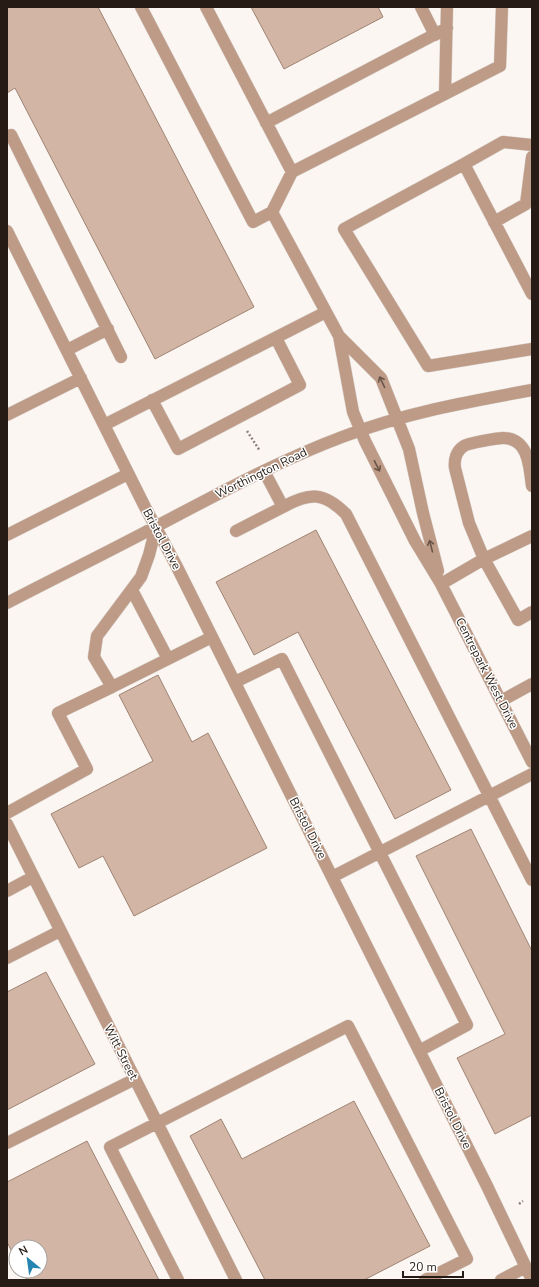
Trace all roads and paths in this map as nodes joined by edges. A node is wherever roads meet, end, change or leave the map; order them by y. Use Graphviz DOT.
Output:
graph roads {
  1 [pos="141,7"];
  2 [pos="206,7"];
  3 [pos="421,7"];
  4 [pos="447,7"];
  5 [pos="502,7"];
  6 [pos="447,28"];
  7 [pos="435,35"];
  8 [pos="445,94"];
  9 [pos="266,123"];
  10 [pos="7,136"];
  11 [pos="532,145"];
  12 [pos="532,157"];
  13 [pos="464,164"];
  14 [pos="292,172"];
  15 [pos="272,212"];
  16 [pos="494,222"];
  17 [pos="7,231"];
  18 [pos="532,294"];
  19 [pos="326,312"];
  20 [pos="108,329"];
  21 [pos="339,336"];
  22 [pos="276,338"];
  23 [pos="532,349"];
  24 [pos="67,350"];
  25 [pos="121,357"];
  26 [pos="81,378"];
  27 [pos="532,390"];
  28 [pos="152,400"];
  29 [pos="7,415"];
  30 [pos="398,418"];
  31 [pos="104,425"];
  32 [pos="246,429"];
  33 [pos="360,430"];
  34 [pos="260,451"];
  35 [pos="264,471"];
  36 [pos="128,474"];
  37 [pos="532,486"];
  38 [pos="283,506"];
  39 [pos="156,527"];
  40 [pos="236,531"];
  41 [pos="7,535"];
  42 [pos="532,536"];
  43 [pos="484,560"];
  44 [pos="441,584"];
  45 [pos="132,590"];
  46 [pos="7,603"];
  47 [pos="532,612"];
  48 [pos="212,637"];
  49 [pos="168,659"];
  50 [pos="235,682"];
  51 [pos="532,684"];
  52 [pos="112,687"];
  53 [pos="501,701"];
  54 [pos="532,762"];
  55 [pos="532,774"];
  56 [pos="490,796"];
  57 [pos="7,813"];
  58 [pos="7,824"];
  59 [pos="379,853"];
  60 [pos="33,877"];
  61 [pos="332,877"];
  62 [pos="532,880"];
  63 [pos="7,891"];
  64 [pos="60,931"];
  65 [pos="7,958"];
  66 [pos="419,1051"];
  67 [pos="135,1079"];
  68 [pos="157,1124"];
  69 [pos="7,1143"];
  70 [pos="523,1201"];
  71 [pos="519,1204"];
  72 [pos="526,1267"];
  73 [pos="178,1280"];
  74 [pos="236,1280"];
  75 [pos="425,1280"];
  76 [pos="501,1280"];
  77 [pos="532,1280"];
  1 -- 15 [label="street"];
  2 -- 9 [label="street"];
  3 -- 7 [label="street"];
  4 -- 6 [label="street"];
  5 -- 8 [label="street"];
  6 -- 7 [label="street"];
  6 -- 8 [label="street"];
  7 -- 9 [label="street"];
  8 -- 14 [label="street"];
  9 -- 14 [label="street"];
  10 -- 20 [label="street"];
  11 -- 13 [label="street"];
  12 -- 16 [label="street"];
  13 -- 16 [label="street"];
  13 -- 23 [label="street"];
  14 -- 15 [label="street"];
  15 -- 19 [label="street"];
  16 -- 18 [label="street"];
  17 -- 24 [label="street, Bristol Drive"];
  19 -- 21 [label="street"];
  19 -- 22 [label="street"];
  20 -- 24 [label="street"];
  20 -- 25 [label="street"];
  30 -- 21 [label="street, Centrepark West Drive, one-way"];
  21 -- 33 [label="street, Centrepark West Drive"];
  22 -- 28 [label="street"];
  22 -- 28 [label="street"];
  24 -- 26 [label="street, Bristol Drive"];
  26 -- 29 [label="street"];
  26 -- 31 [label="street, Bristol Drive"];
  27 -- 30 [label="street, Worthington Road"];
  28 -- 31 [label="street"];
  30 -- 33 [label="street, Worthington Road"];
  44 -- 30 [label="street, Centrepark West Drive, one-way"];
  31 -- 36 [label="street, Bristol Drive"];
  32 -- 34 [label="path"];
  33 -- 35 [label="street, Worthington Road"];
  33 -- 44 [label="street, Centrepark West Drive, one-way"];
  35 -- 38 [label="street"];
  35 -- 39 [label="street, Worthington Road"];
  36 -- 39 [label="street, Bristol Drive"];
  36 -- 41 [label="street"];
  37 -- 43 [label="street"];
  38 -- 40 [label="street"];
  38 -- 56 [label="street"];
  39 -- 45 [label="street"];
  39 -- 46 [label="street, Worthington Road"];
  39 -- 48 [label="street, Bristol Drive"];
  42 -- 43 [label="street"];
  43 -- 44 [label="street"];
  43 -- 47 [label="street"];
  44 -- 53 [label="street, Centrepark West Drive"];
  45 -- 49 [label="street"];
  45 -- 52 [label="street"];
  48 -- 49 [label="street"];
  48 -- 50 [label="street, Bristol Drive"];
  49 -- 52 [label="street"];
  50 -- 59 [label="street"];
  50 -- 61 [label="street, Bristol Drive"];
  51 -- 53 [label="street"];
  52 -- 57 [label="street"];
  53 -- 54 [label="street, Centrepark West Drive"];
  55 -- 56 [label="street"];
  56 -- 59 [label="street"];
  56 -- 62 [label="street"];
  58 -- 60 [label="street, Witt Street"];
  59 -- 61 [label="street"];
  59 -- 66 [label="street"];
  60 -- 63 [label="street"];
  60 -- 64 [label="street, Witt Street"];
  61 -- 66 [label="street, Bristol Drive"];
  64 -- 65 [label="street"];
  64 -- 67 [label="street, Witt Street"];
  66 -- 72 [label="street, Bristol Drive"];
  67 -- 68 [label="street, Witt Street"];
  67 -- 69 [label="street"];
  68 -- 73 [label="street"];
  68 -- 74 [label="street, Witt Street"];
  68 -- 75 [label="street"];
  70 -- 71 [label="path"];
  72 -- 76 [label="street"];
  72 -- 77 [label="street, Bristol Drive"];
}
